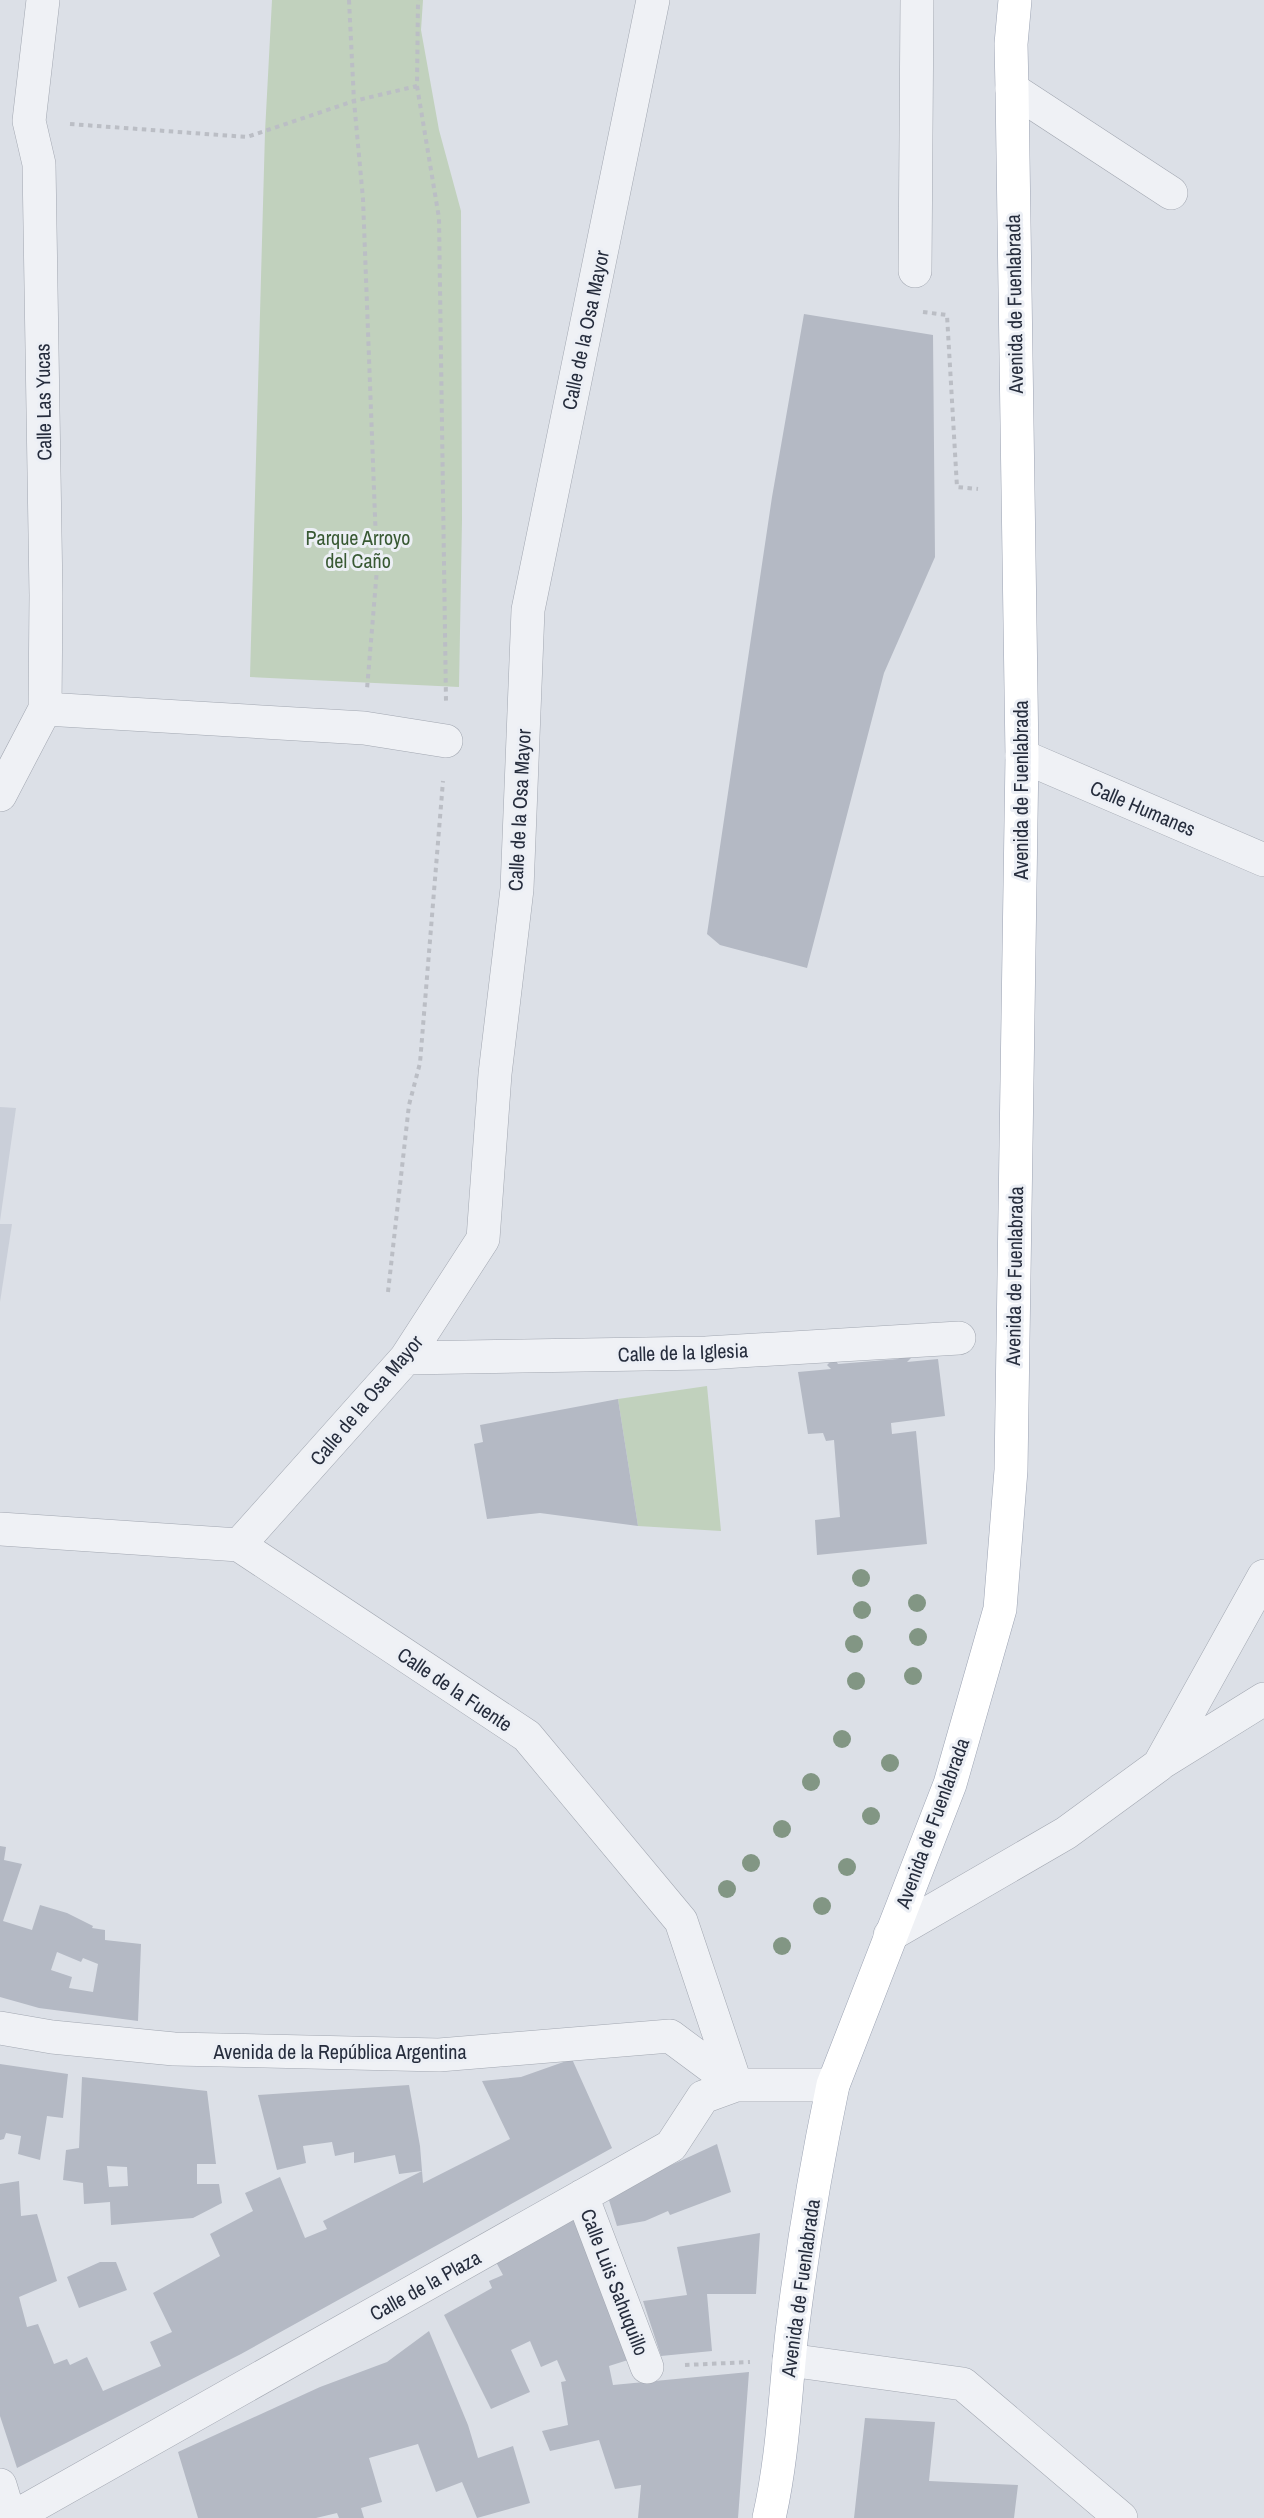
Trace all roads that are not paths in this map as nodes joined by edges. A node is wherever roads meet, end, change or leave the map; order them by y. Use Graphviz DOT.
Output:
graph roads {
  1 [pos="43,0"];
  2 [pos="653,0"];
  3 [pos="917,0"];
  4 [pos="1015,0"];
  5 [pos="1012,89"];
  6 [pos="1171,193"];
  7 [pos="915,271"];
  8 [pos="45,709"];
  9 [pos="446,741"];
  10 [pos="1022,756"];
  11 [pos="0,795"];
  12 [pos="1264,860"];
  13 [pos="959,1338"];
  14 [pos="406,1358"];
  15 [pos="0,1529"];
  16 [pos="239,1545"];
  17 [pos="1264,1576"];
  18 [pos="1264,1700"];
  19 [pos="1159,1764"];
  20 [pos="890,1935"];
  21 [pos="0,2028"];
  22 [pos="736,2085"];
  23 [pos="833,2085"];
  24 [pos="582,2196"];
  25 [pos="789,2360"];
  26 [pos="647,2367"];
  27 [pos="0,2485"];
  28 [pos="11,2518"];
  29 [pos="769,2518"];
  30 [pos="1121,2518"];
  1 -- 8 [label="street, Calle Las Yucas"];
  2 -- 14 [label="street, Calle de la Osa Mayor"];
  3 -- 7 [label="street"];
  4 -- 5 [label="main road, Avenida de Fuenlabrada"];
  5 -- 6 [label="street"];
  5 -- 10 [label="main road, Avenida de Fuenlabrada"];
  8 -- 9 [label="street"];
  8 -- 11 [label="street, Calle Las Yucas"];
  10 -- 12 [label="street, Calle Humanes"];
  10 -- 20 [label="main road, Avenida de Fuenlabrada"];
  13 -- 14 [label="street, Calle de la Iglesia"];
  14 -- 16 [label="street, Calle de la Osa Mayor"];
  15 -- 16 [label="street, Calle de la Fuente"];
  16 -- 22 [label="street, Calle de la Fuente"];
  17 -- 19 [label="street"];
  18 -- 19 [label="street"];
  19 -- 20 [label="street"];
  20 -- 23 [label="main road, Avenida de Fuenlabrada"];
  21 -- 22 [label="street, Avenida de la República Argentina"];
  22 -- 23 [label="street, Calle de la Plaza"];
  22 -- 24 [label="street, Calle de la Plaza"];
  23 -- 25 [label="main road, Avenida de Fuenlabrada"];
  24 -- 26 [label="street, Calle Luis Sahuquillo"];
  24 -- 28 [label="street, Calle de la Plaza"];
  25 -- 29 [label="main road, Avenida de Fuenlabrada"];
  25 -- 30 [label="street"];
  27 -- 28 [label="street"];
}
